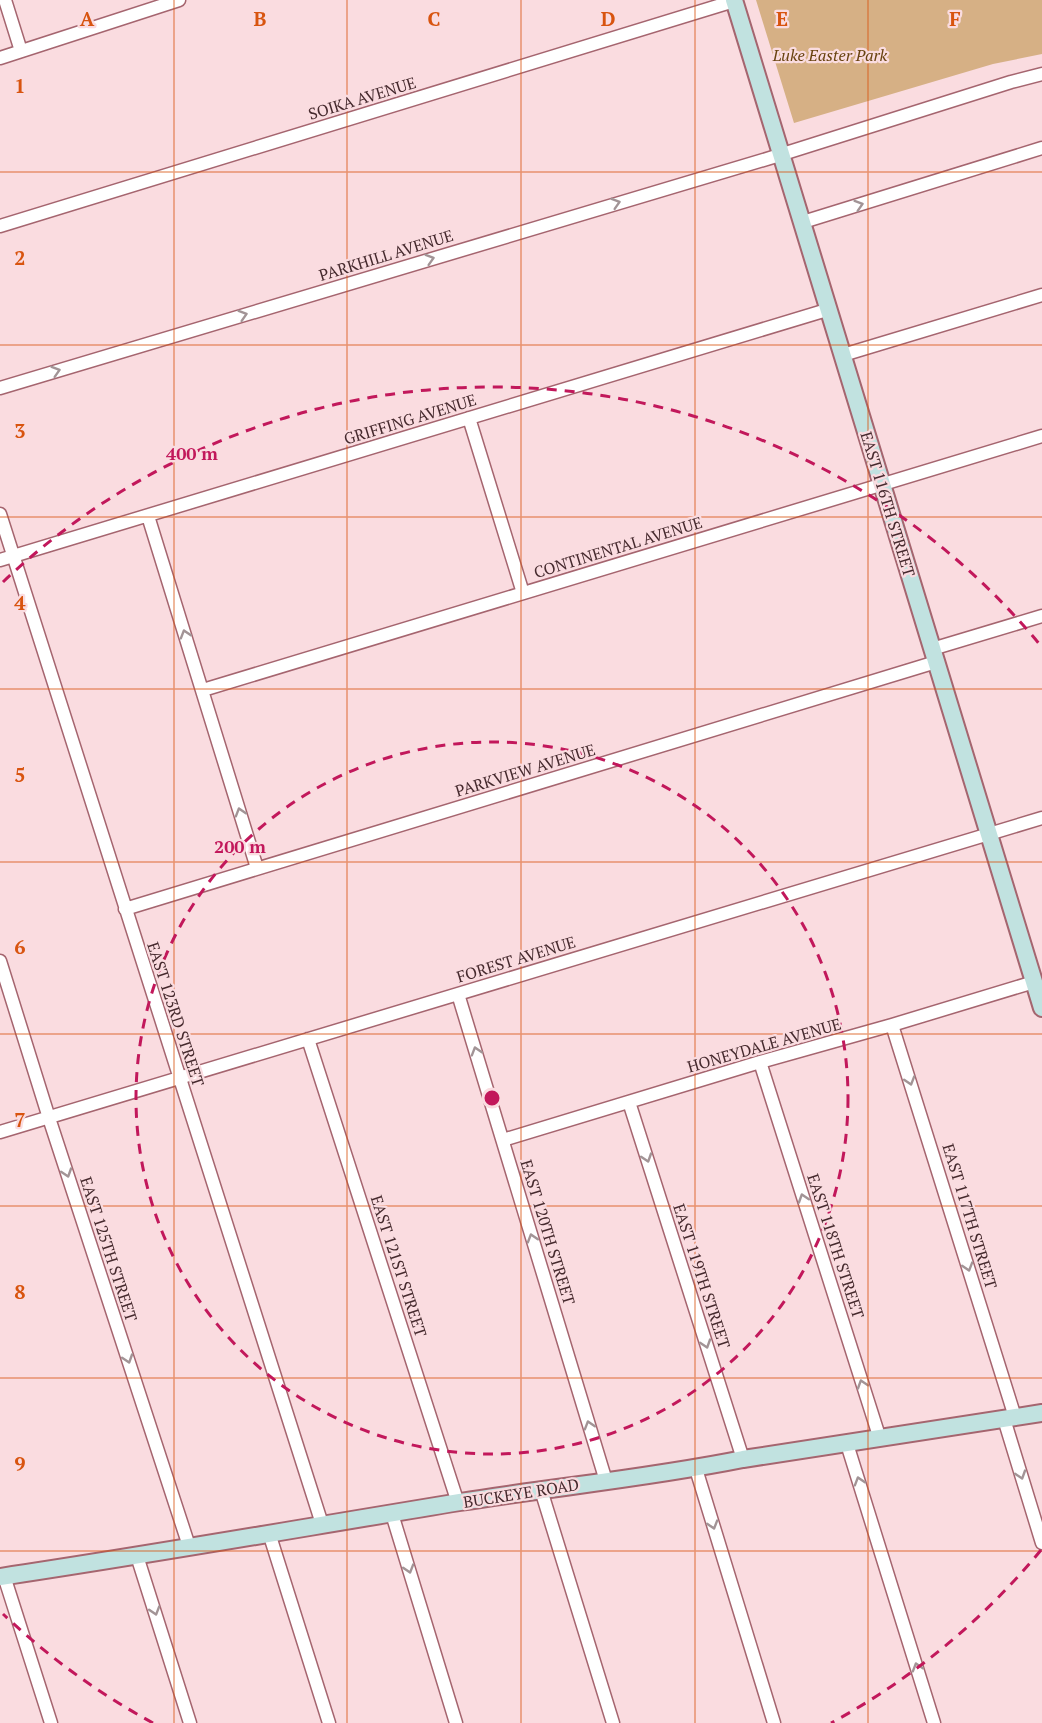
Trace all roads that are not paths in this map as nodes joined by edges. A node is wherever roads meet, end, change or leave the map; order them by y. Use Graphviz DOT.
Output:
graph roads {
  1 [pos="4,0"];
  2 [pos="179,0"];
  3 [pos="734,0"];
  4 [pos="21,51"];
  5 [pos="0,58"];
  6 [pos="1042,74"];
  7 [pos="1042,148"];
  8 [pos="782,154"];
  9 [pos="803,222"];
  10 [pos="0,226"];
  11 [pos="1042,294"];
  12 [pos="830,309"];
  13 [pos="843,355"];
  14 [pos="0,388"];
  15 [pos="469,418"];
  16 [pos="1042,436"];
  17 [pos="881,484"];
  18 [pos="0,514"];
  19 [pos="148,516"];
  20 [pos="14,556"];
  21 [pos="0,560"];
  22 [pos="523,593"];
  23 [pos="1042,616"];
  24 [pos="934,656"];
  25 [pos="203,690"];
  26 [pos="1042,818"];
  27 [pos="988,834"];
  28 [pos="257,868"];
  29 [pos="125,909"];
  30 [pos="0,961"];
  31 [pos="1034,982"];
  32 [pos="458,994"];
  33 [pos="1042,1008"];
  34 [pos="892,1025"];
  35 [pos="308,1039"];
  36 [pos="760,1062"];
  37 [pos="180,1078"];
  38 [pos="629,1102"];
  39 [pos="49,1118"];
  40 [pos="0,1132"];
  41 [pos="503,1140"];
  42 [pos="1042,1413"];
  43 [pos="1010,1418"];
  44 [pos="880,1439"];
  45 [pos="847,1444"];
  46 [pos="742,1460"];
  47 [pos="696,1469"];
  48 [pos="606,1480"];
  49 [pos="541,1490"];
  50 [pos="458,1503"];
  51 [pos="392,1514"];
  52 [pos="322,1524"];
  53 [pos="269,1533"];
  54 [pos="1042,1543"];
  55 [pos="189,1546"];
  56 [pos="137,1556"];
  57 [pos="2,1577"];
  58 [pos="51,1723"];
  59 [pos="190,1723"];
  60 [pos="329,1723"];
  61 [pos="456,1723"];
  62 [pos="613,1723"];
  63 [pos="774,1723"];
  64 [pos="934,1723"];
  1 -- 4 [label="street"];
  2 -- 4 [label="street"];
  3 -- 8 [label="street, EAST 116TH STREET"];
  3 -- 10 [label="street, SOIKA AVENUE"];
  4 -- 5 [label="street"];
  6 -- 8 [label="street, PARKHILL AVENUE"];
  9 -- 7 [label="street, one-way"];
  8 -- 9 [label="street, EAST 116TH STREET"];
  14 -- 8 [label="street, PARKHILL AVENUE, one-way"];
  9 -- 12 [label="street, EAST 116TH STREET"];
  11 -- 13 [label="street"];
  12 -- 13 [label="street, EAST 116TH STREET"];
  12 -- 15 [label="street, GRIFFING AVENUE"];
  13 -- 17 [label="street, EAST 116TH STREET"];
  15 -- 19 [label="street, GRIFFING AVENUE"];
  15 -- 22 [label="street"];
  16 -- 17 [label="street, CONTINENTAL AVENUE"];
  17 -- 22 [label="street, CONTINENTAL AVENUE"];
  17 -- 24 [label="street, EAST 116TH STREET"];
  18 -- 20 [label="street, EAST 123RD STREET"];
  19 -- 20 [label="street, GRIFFING AVENUE"];
  25 -- 19 [label="street, one-way"];
  20 -- 21 [label="street, GRIFFING AVENUE"];
  20 -- 29 [label="street, EAST 123RD STREET"];
  22 -- 25 [label="street, CONTINENTAL AVENUE"];
  23 -- 24 [label="street, PARKVIEW AVENUE"];
  24 -- 27 [label="street, EAST 116TH STREET"];
  24 -- 28 [label="street, PARKVIEW AVENUE"];
  28 -- 25 [label="street, one-way"];
  26 -- 27 [label="street, FOREST AVENUE"];
  27 -- 31 [label="street, EAST 116TH STREET"];
  27 -- 32 [label="street, FOREST AVENUE"];
  28 -- 29 [label="street, PARKVIEW AVENUE"];
  29 -- 37 [label="street, EAST 123RD STREET"];
  30 -- 39 [label="street, EAST 125TH STREET"];
  31 -- 33 [label="street, EAST 116TH STREET"];
  31 -- 34 [label="street, HONEYDALE AVENUE"];
  32 -- 35 [label="street, FOREST AVENUE"];
  41 -- 32 [label="street, EAST 120TH STREET, one-way"];
  34 -- 36 [label="street, HONEYDALE AVENUE"];
  34 -- 43 [label="street, EAST 117TH STREET, one-way"];
  35 -- 37 [label="street, FOREST AVENUE"];
  35 -- 50 [label="street, EAST 121ST STREET"];
  36 -- 38 [label="street, HONEYDALE AVENUE"];
  44 -- 36 [label="street, EAST 118TH STREET, one-way"];
  37 -- 39 [label="street, FOREST AVENUE"];
  37 -- 52 [label="street, EAST 123RD STREET"];
  38 -- 41 [label="street, HONEYDALE AVENUE"];
  38 -- 46 [label="street, EAST 119TH STREET, one-way"];
  39 -- 40 [label="street, FOREST AVENUE"];
  39 -- 55 [label="street, EAST 125TH STREET, one-way"];
  48 -- 41 [label="street, EAST 120TH STREET, one-way"];
  42 -- 43 [label="street, BUCKEYE ROAD"];
  43 -- 44 [label="street, BUCKEYE ROAD"];
  43 -- 54 [label="street, EAST 117TH STREET, one-way"];
  44 -- 45 [label="street, BUCKEYE ROAD"];
  45 -- 46 [label="street, BUCKEYE ROAD"];
  64 -- 45 [label="street, one-way"];
  46 -- 47 [label="street, BUCKEYE ROAD"];
  47 -- 48 [label="street, BUCKEYE ROAD"];
  47 -- 63 [label="street, one-way"];
  48 -- 49 [label="street, BUCKEYE ROAD"];
  49 -- 50 [label="street, BUCKEYE ROAD"];
  49 -- 62 [label="street"];
  50 -- 51 [label="street, BUCKEYE ROAD"];
  51 -- 52 [label="street, BUCKEYE ROAD"];
  51 -- 61 [label="street, one-way"];
  52 -- 53 [label="street, BUCKEYE ROAD"];
  53 -- 55 [label="street, BUCKEYE ROAD"];
  53 -- 60 [label="street"];
  55 -- 56 [label="street, BUCKEYE ROAD"];
  56 -- 57 [label="street, BUCKEYE ROAD"];
  56 -- 59 [label="street, one-way"];
  57 -- 58 [label="street"];
}
